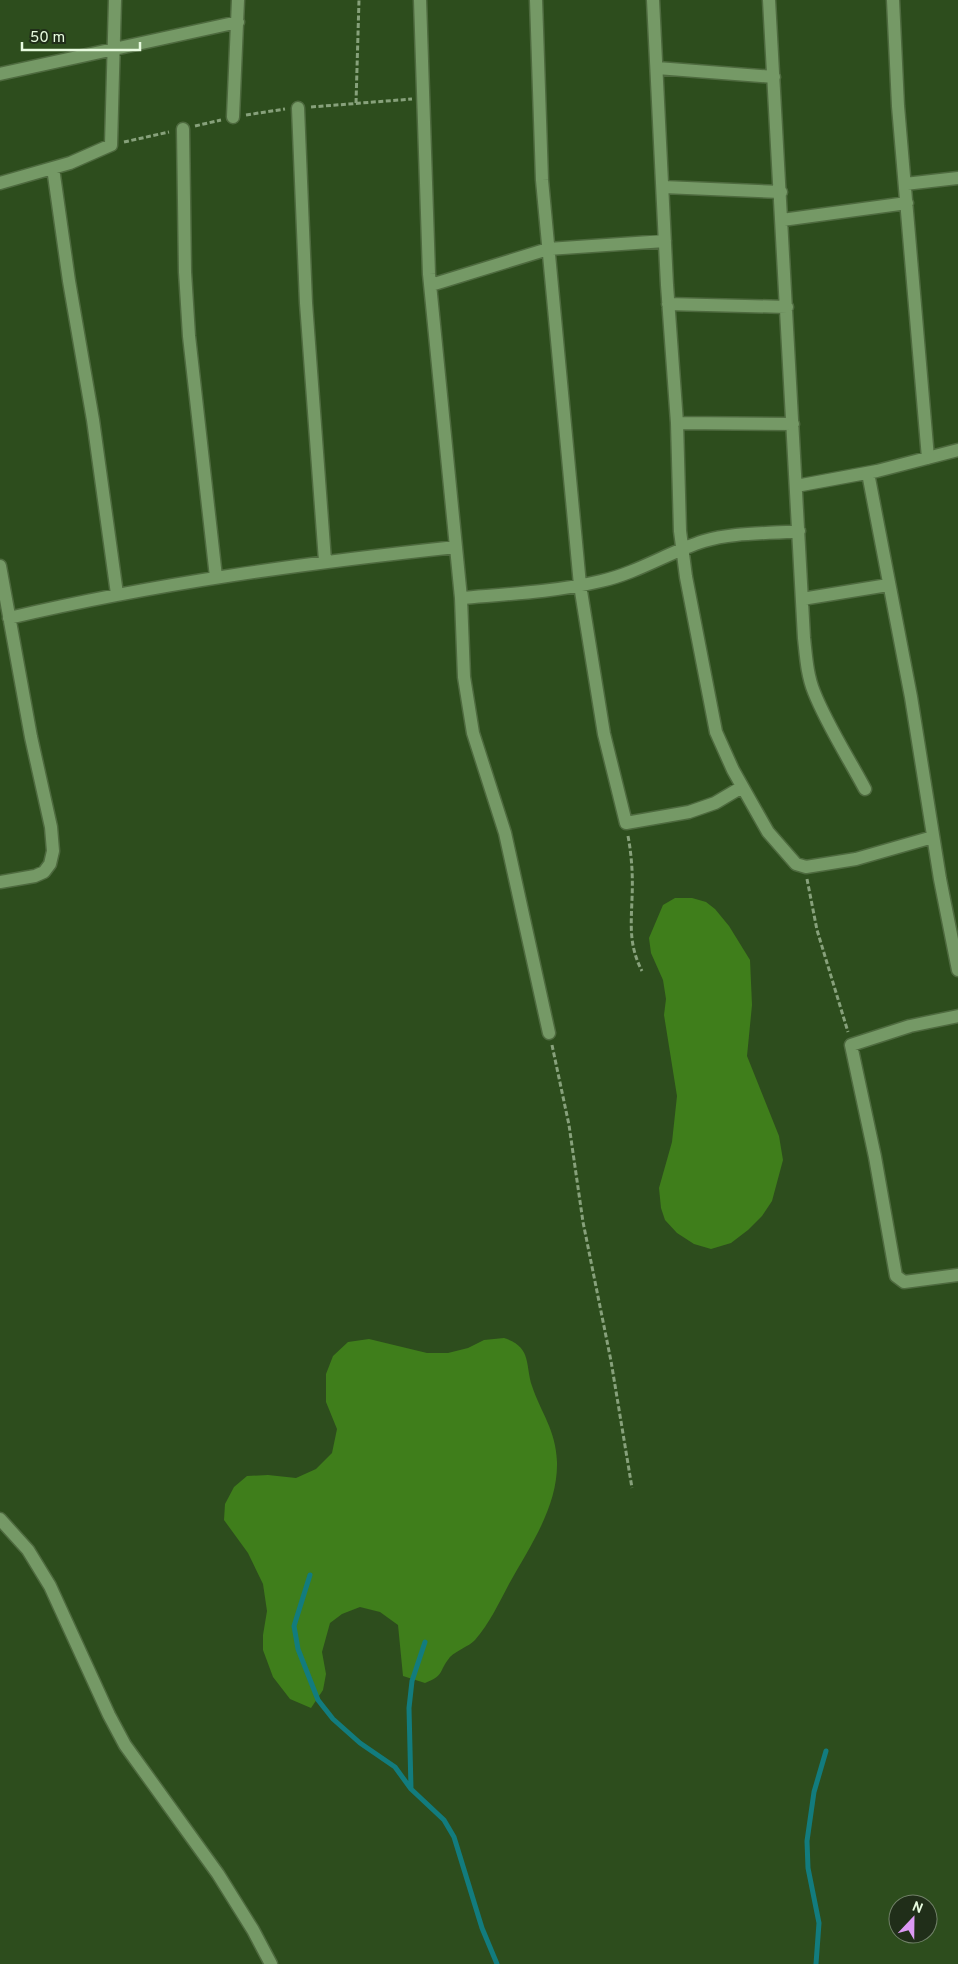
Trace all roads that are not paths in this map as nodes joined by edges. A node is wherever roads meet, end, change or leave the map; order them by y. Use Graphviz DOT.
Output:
graph roads {
  1 [pos="115,0"];
  2 [pos="238,0"];
  3 [pos="420,0"];
  4 [pos="536,0"];
  5 [pos="653,0"];
  6 [pos="770,0"];
  7 [pos="893,0"];
  8 [pos="238,22"];
  9 [pos="114,49"];
  10 [pos="657,68"];
  11 [pos="0,74"];
  12 [pos="774,77"];
  13 [pos="298,108"];
  14 [pos="233,117"];
  15 [pos="183,129"];
  16 [pos="53,168"];
  17 [pos="958,178"];
  18 [pos="0,183"];
  19 [pos="905,184"];
  20 [pos="663,187"];
  21 [pos="780,192"];
  22 [pos="907,203"];
  23 [pos="782,220"];
  24 [pos="665,240"];
  25 [pos="548,248"];
  26 [pos="430,285"];
  27 [pos="668,304"];
  28 [pos="787,307"];
  29 [pos="677,423"];
  30 [pos="793,424"];
  31 [pos="958,450"];
  32 [pos="928,458"];
  33 [pos="868,473"];
  34 [pos="796,486"];
  35 [pos="798,531"];
  36 [pos="456,546"];
  37 [pos="682,549"];
  38 [pos="325,561"];
  39 [pos="0,566"];
  40 [pos="216,577"];
  41 [pos="580,585"];
  42 [pos="888,585"];
  43 [pos="117,594"];
  44 [pos="461,598"];
  45 [pos="802,599"];
  46 [pos="9,618"];
  47 [pos="742,787"];
  48 [pos="865,789"];
  49 [pos="933,837"];
  50 [pos="0,882"];
  51 [pos="958,970"];
  52 [pos="958,1016"];
  53 [pos="549,1032"];
  54 [pos="958,1275"];
  55 [pos="0,1519"];
  56 [pos="271,1964"];
  1 -- 9 [label="street"];
  2 -- 8 [label="street"];
  3 -- 26 [label="street"];
  4 -- 25 [label="street"];
  5 -- 10 [label="street"];
  6 -- 12 [label="street"];
  7 -- 19 [label="street"];
  8 -- 9 [label="street"];
  8 -- 14 [label="street"];
  9 -- 11 [label="street"];
  9 -- 16 [label="street"];
  10 -- 12 [label="street"];
  10 -- 20 [label="street"];
  12 -- 21 [label="street"];
  13 -- 38 [label="street"];
  15 -- 40 [label="street"];
  16 -- 18 [label="street"];
  16 -- 43 [label="street"];
  17 -- 19 [label="street"];
  19 -- 22 [label="street"];
  20 -- 21 [label="street"];
  20 -- 24 [label="street"];
  21 -- 23 [label="street"];
  22 -- 23 [label="street"];
  22 -- 32 [label="street"];
  23 -- 28 [label="street"];
  24 -- 25 [label="street"];
  24 -- 27 [label="street"];
  25 -- 26 [label="street"];
  25 -- 41 [label="street"];
  26 -- 36 [label="street"];
  27 -- 28 [label="street"];
  27 -- 29 [label="street"];
  28 -- 30 [label="street"];
  29 -- 30 [label="street"];
  29 -- 37 [label="street"];
  30 -- 34 [label="street"];
  31 -- 32 [label="street"];
  32 -- 33 [label="street"];
  33 -- 34 [label="street"];
  33 -- 42 [label="street"];
  34 -- 35 [label="street"];
  35 -- 37 [label="street"];
  35 -- 45 [label="street"];
  36 -- 38 [label="street"];
  36 -- 44 [label="street"];
  37 -- 41 [label="street"];
  37 -- 47 [label="street"];
  38 -- 40 [label="street"];
  39 -- 46 [label="street"];
  40 -- 43 [label="street"];
  41 -- 44 [label="street"];
  41 -- 47 [label="street"];
  42 -- 45 [label="street"];
  42 -- 49 [label="street"];
  43 -- 46 [label="street"];
  44 -- 53 [label="street"];
  45 -- 48 [label="street"];
  46 -- 50 [label="street"];
  47 -- 49 [label="street"];
  49 -- 51 [label="street"];
  52 -- 54 [label="street"];
  55 -- 56 [label="street"];
}
